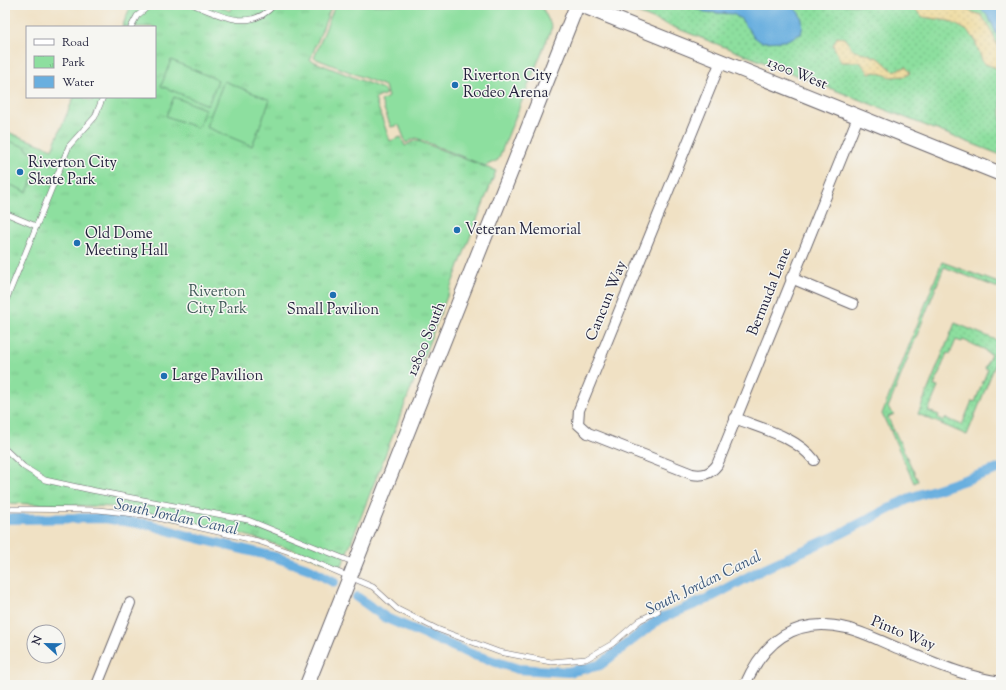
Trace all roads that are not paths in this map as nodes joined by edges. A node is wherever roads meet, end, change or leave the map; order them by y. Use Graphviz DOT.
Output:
graph roads {
  1 [pos="150,5"];
  2 [pos="194,5"];
  3 [pos="274,5"];
  4 [pos="577,5"];
  5 [pos="588,6"];
  6 [pos="132,26"];
  7 [pos="721,61"];
  8 [pos="103,98"];
  9 [pos="858,117"];
  10 [pos="1001,174"];
  11 [pos="5,213"];
  12 [pos="36,226"];
  13 [pos="791,278"];
  14 [pos="5,303"];
  15 [pos="853,304"];
  16 [pos="735,418"];
  17 [pos="5,449"];
  18 [pos="814,460"];
  19 [pos="706,474"];
  20 [pos="5,509"];
  21 [pos="356,563"];
  22 [pos="350,578"];
  23 [pos="130,603"];
  24 [pos="658,611"];
  25 [pos="1001,682"];
  26 [pos="97,685"];
  27 [pos="307,685"];
  28 [pos="745,685"];
  1 -- 6 [label="lane"];
  2 -- 3 [label="lane"];
  4 -- 21 [label="street, 12800 South"];
  5 -- 7 [label="street, 1300 West"];
  7 -- 9 [label="street, 1300 West"];
  7 -- 19 [label="street, Cancun Way"];
  8 -- 12 [label="lane"];
  9 -- 10 [label="street, 1300 West"];
  9 -- 13 [label="street, Bermuda Lane"];
  11 -- 12 [label="lane"];
  12 -- 14 [label="lane"];
  13 -- 15 [label="street"];
  13 -- 16 [label="street, Bermuda Lane"];
  16 -- 18 [label="street"];
  16 -- 19 [label="street, Bermuda Lane"];
  17 -- 21 [label="lane"];
  20 -- 22 [label="lane"];
  21 -- 22 [label="street, 12800 South"];
  22 -- 24 [label="lane"];
  22 -- 27 [label="street, 12800 South"];
  23 -- 26 [label="street"];
  25 -- 28 [label="street, Pinto Way"];
}
